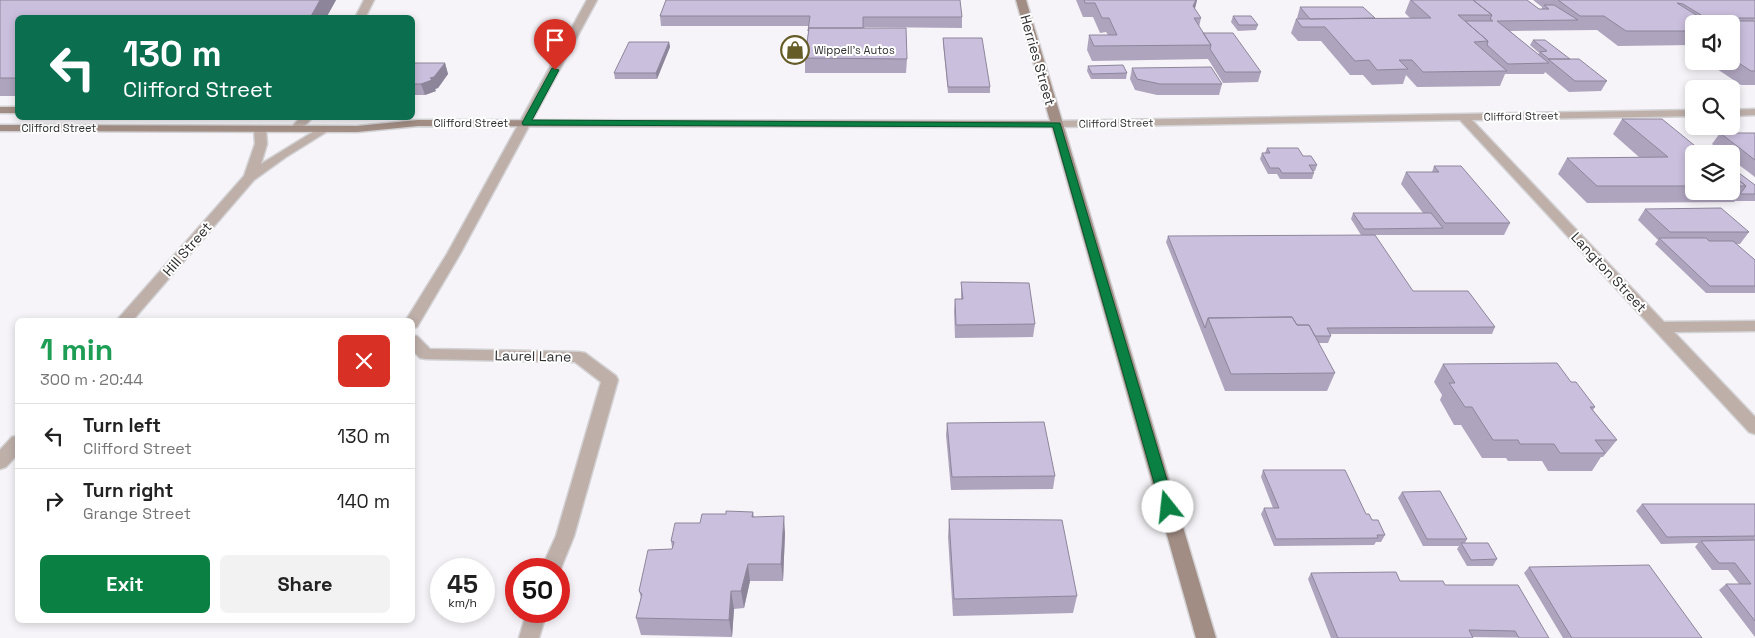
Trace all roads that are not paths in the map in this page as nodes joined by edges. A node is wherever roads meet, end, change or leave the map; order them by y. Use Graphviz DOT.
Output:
graph roads {
  1 [pos="369,0"];
  2 [pos="592,0"];
  3 [pos="1020,0"];
  4 [pos="362,15"];
  5 [pos="0,110"];
  6 [pos="15,110"];
  7 [pos="1740,112"];
  8 [pos="1755,112"];
  9 [pos="1685,113"];
  10 [pos="1463,117"];
  11 [pos="304,120"];
  12 [pos="389,120"];
  13 [pos="418,123"];
  14 [pos="526,123"];
  15 [pos="1057,124"];
  16 [pos="0,128"];
  17 [pos="260,129"];
  18 [pos="296,129"];
  19 [pos="325,129"];
  20 [pos="250,177"];
  21 [pos="127,318"];
  22 [pos="415,318"];
  23 [pos="1755,326"];
  24 [pos="1660,327"];
  25 [pos="415,343"];
  26 [pos="1755,428"];
  27 [pos="15,445"];
  28 [pos="0,462"];
  29 [pos="555,558"];
  30 [pos="533,623"];
  31 [pos="529,638"];
  32 [pos="1206,638"];
  1 -- 4 [label="street"];
  2 -- 14 [label="street"];
  3 -- 15 [label="main road, Herries Street"];
  5 -- 6 [label="main road, Clifford Street"];
  7 -- 8 [label="street"];
  9 -- 10 [label="street, Clifford Street"];
  10 -- 15 [label="street, Clifford Street"];
  10 -- 24 [label="street, Langton Street"];
  11 -- 18 [label="street"];
  12 -- 13 [label="main road, Clifford Street"];
  13 -- 14 [label="main road, Clifford Street"];
  13 -- 19 [label="main road, Clifford Street"];
  14 -- 15 [label="main road, Clifford Street"];
  14 -- 22 [label="street"];
  15 -- 32 [label="main road, Herries Street"];
  16 -- 17 [label="main road, Clifford Street"];
  17 -- 18 [label="main road, Clifford Street"];
  17 -- 20 [label="street"];
  18 -- 19 [label="main road, Clifford Street"];
  19 -- 20 [label="street"];
  20 -- 21 [label="street, Hill Street"];
  23 -- 24 [label="street"];
  24 -- 26 [label="street, Langton Street"];
  25 -- 29 [label="street, Laurel Lane"];
  27 -- 28 [label="street"];
  30 -- 31 [label="street"];
}
